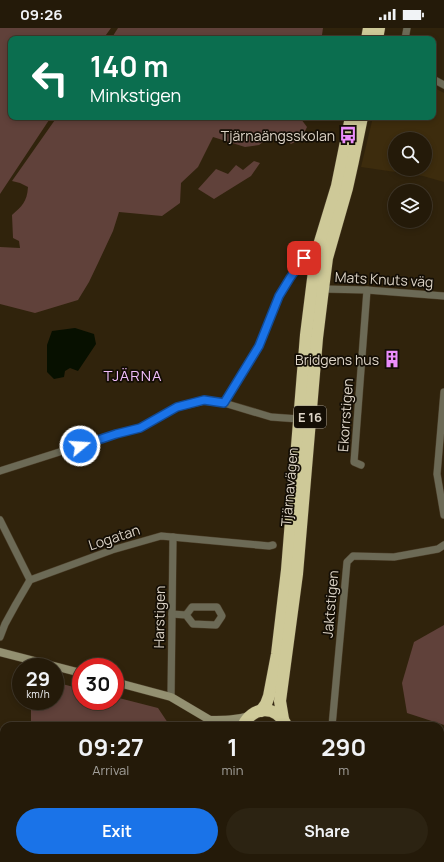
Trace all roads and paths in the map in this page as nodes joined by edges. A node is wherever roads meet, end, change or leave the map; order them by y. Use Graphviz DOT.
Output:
graph roads {
  1 [pos="351,120"];
  2 [pos="361,120"];
  3 [pos="304,258"];
  4 [pos="323,289"];
  5 [pos="367,290"];
  6 [pos="444,296"];
  7 [pos="444,392"];
  8 [pos="224,403"];
  9 [pos="299,419"];
  10 [pos="361,465"];
  11 [pos="0,471"];
  12 [pos="444,516"];
  13 [pos="0,520"];
  14 [pos="172,537"];
  15 [pos="273,545"];
  16 [pos="444,545"];
  17 [pos="30,580"];
  18 [pos="172,614"];
  19 [pos="186,615"];
  20 [pos="0,637"];
  21 [pos="0,652"];
  22 [pos="72,671"];
  23 [pos="124,684"];
  24 [pos="171,697"];
  25 [pos="261,711"];
  26 [pos="209,720"];
  27 [pos="246,721"];
  28 [pos="213,722"];
  29 [pos="283,722"];
  30 [pos="285,722"];
  31 [pos="332,722"];
  1 -- 9 [label="highway, Tjärnavägen / E 16"];
  2 -- 4 [label="highway, Tjärnavägen / E 16"];
  3 -- 8 [label="street"];
  4 -- 5 [label="street, Mats Knuts väg"];
  4 -- 30 [label="highway, Tjärnavägen / E 16"];
  5 -- 6 [label="street, Mats Knuts väg"];
  5 -- 10 [label="street, Ekorrstigen"];
  7 -- 12 [label="street"];
  8 -- 9 [label="street"];
  8 -- 11 [label="street"];
  9 -- 25 [label="highway, Tjärnavägen / E 16"];
  13 -- 17 [label="street"];
  14 -- 15 [label="street, Logatan"];
  14 -- 17 [label="street, Logatan"];
  14 -- 18 [label="street, Harstigen"];
  16 -- 31 [label="street, Jaktstigen"];
  17 -- 20 [label="street"];
  18 -- 19 [label="street"];
  18 -- 24 [label="street, Harstigen"];
  19 -- 19 [label="street"];
  21 -- 22 [label="street"];
  23 -- 24 [label="street"];
  24 -- 26 [label="street"];
  25 -- 27 [label="highway"];
  25 -- 29 [label="highway, E 16"];
  26 -- 27 [label="street"];
  26 -- 28 [label="street"];
}
